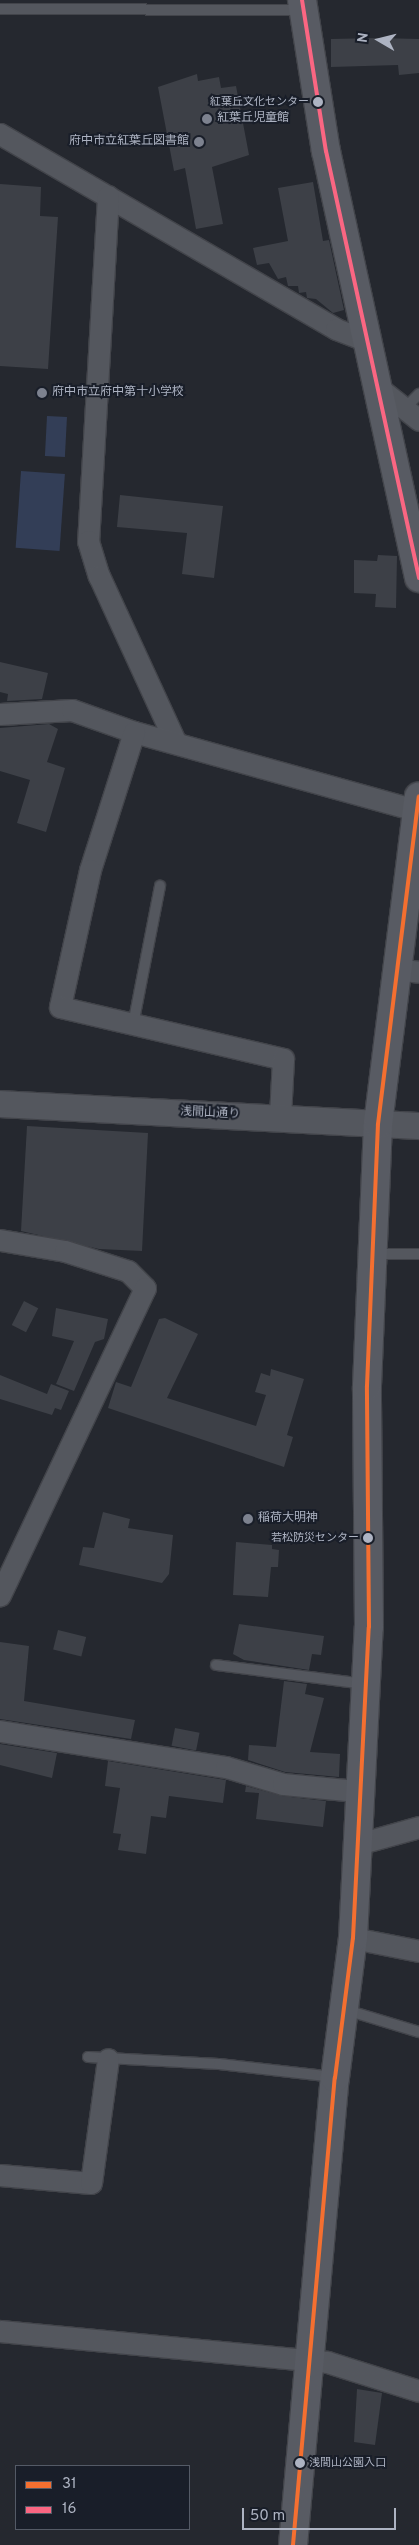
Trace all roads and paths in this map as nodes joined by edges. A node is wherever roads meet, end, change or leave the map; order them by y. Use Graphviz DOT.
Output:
graph roads {
  1 [pos="303,5"];
  2 [pos="0,8"];
  3 [pos="0,134"];
  4 [pos="108,196"];
  5 [pos="364,340"];
  6 [pos="375,385"];
  7 [pos="414,407"];
  8 [pos="419,578"];
  9 [pos="0,714"];
  10 [pos="134,732"];
  11 [pos="176,741"];
  12 [pos="419,806"];
  13 [pos="160,886"];
  14 [pos="408,970"];
  15 [pos="133,1024"];
  16 [pos="0,1104"];
  17 [pos="280,1117"];
  18 [pos="378,1124"];
  19 [pos="419,1126"];
  20 [pos="0,1240"];
  21 [pos="371,1254"];
  22 [pos="419,1254"];
  23 [pos="0,1595"];
  24 [pos="216,1665"];
  25 [pos="365,1685"];
  26 [pos="0,1731"];
  27 [pos="358,1791"];
  28 [pos="419,1827"];
  29 [pos="358,1844"];
  30 [pos="353,1938"];
  31 [pos="419,1951"];
  32 [pos="344,2010"];
  33 [pos="419,2032"];
  34 [pos="98,2058"];
  35 [pos="335,2078"];
  36 [pos="0,2175"];
  37 [pos="0,2331"];
  38 [pos="310,2360"];
  39 [pos="419,2391"];
  40 [pos="293,2545"];
  1 -- 2 [label="lane"];
  1 -- 5 [label="main road"];
  3 -- 4 [label="street"];
  4 -- 5 [label="street"];
  4 -- 11 [label="street"];
  5 -- 6 [label="main road"];
  6 -- 7 [label="street"];
  6 -- 8 [label="main road"];
  9 -- 10 [label="street"];
  10 -- 11 [label="street"];
  10 -- 15 [label="street"];
  11 -- 12 [label="street"];
  12 -- 14 [label="main road"];
  13 -- 15 [label="lane"];
  14 -- 18 [label="main road"];
  15 -- 17 [label="street"];
  16 -- 17 [label="street, 浅間山通り"];
  17 -- 18 [label="street, 浅間山通り"];
  18 -- 19 [label="street, 浅間山通り"];
  18 -- 21 [label="main road"];
  20 -- 23 [label="street"];
  21 -- 22 [label="lane"];
  21 -- 25 [label="main road"];
  24 -- 25 [label="lane"];
  25 -- 27 [label="main road"];
  26 -- 27 [label="street"];
  27 -- 29 [label="main road"];
  28 -- 29 [label="street"];
  29 -- 30 [label="main road"];
  30 -- 31 [label="street"];
  30 -- 32 [label="main road"];
  32 -- 33 [label="lane"];
  32 -- 35 [label="main road"];
  34 -- 35 [label="lane"];
  34 -- 36 [label="street"];
  35 -- 38 [label="main road"];
  37 -- 38 [label="street"];
  38 -- 39 [label="street"];
  38 -- 40 [label="main road"];
}
